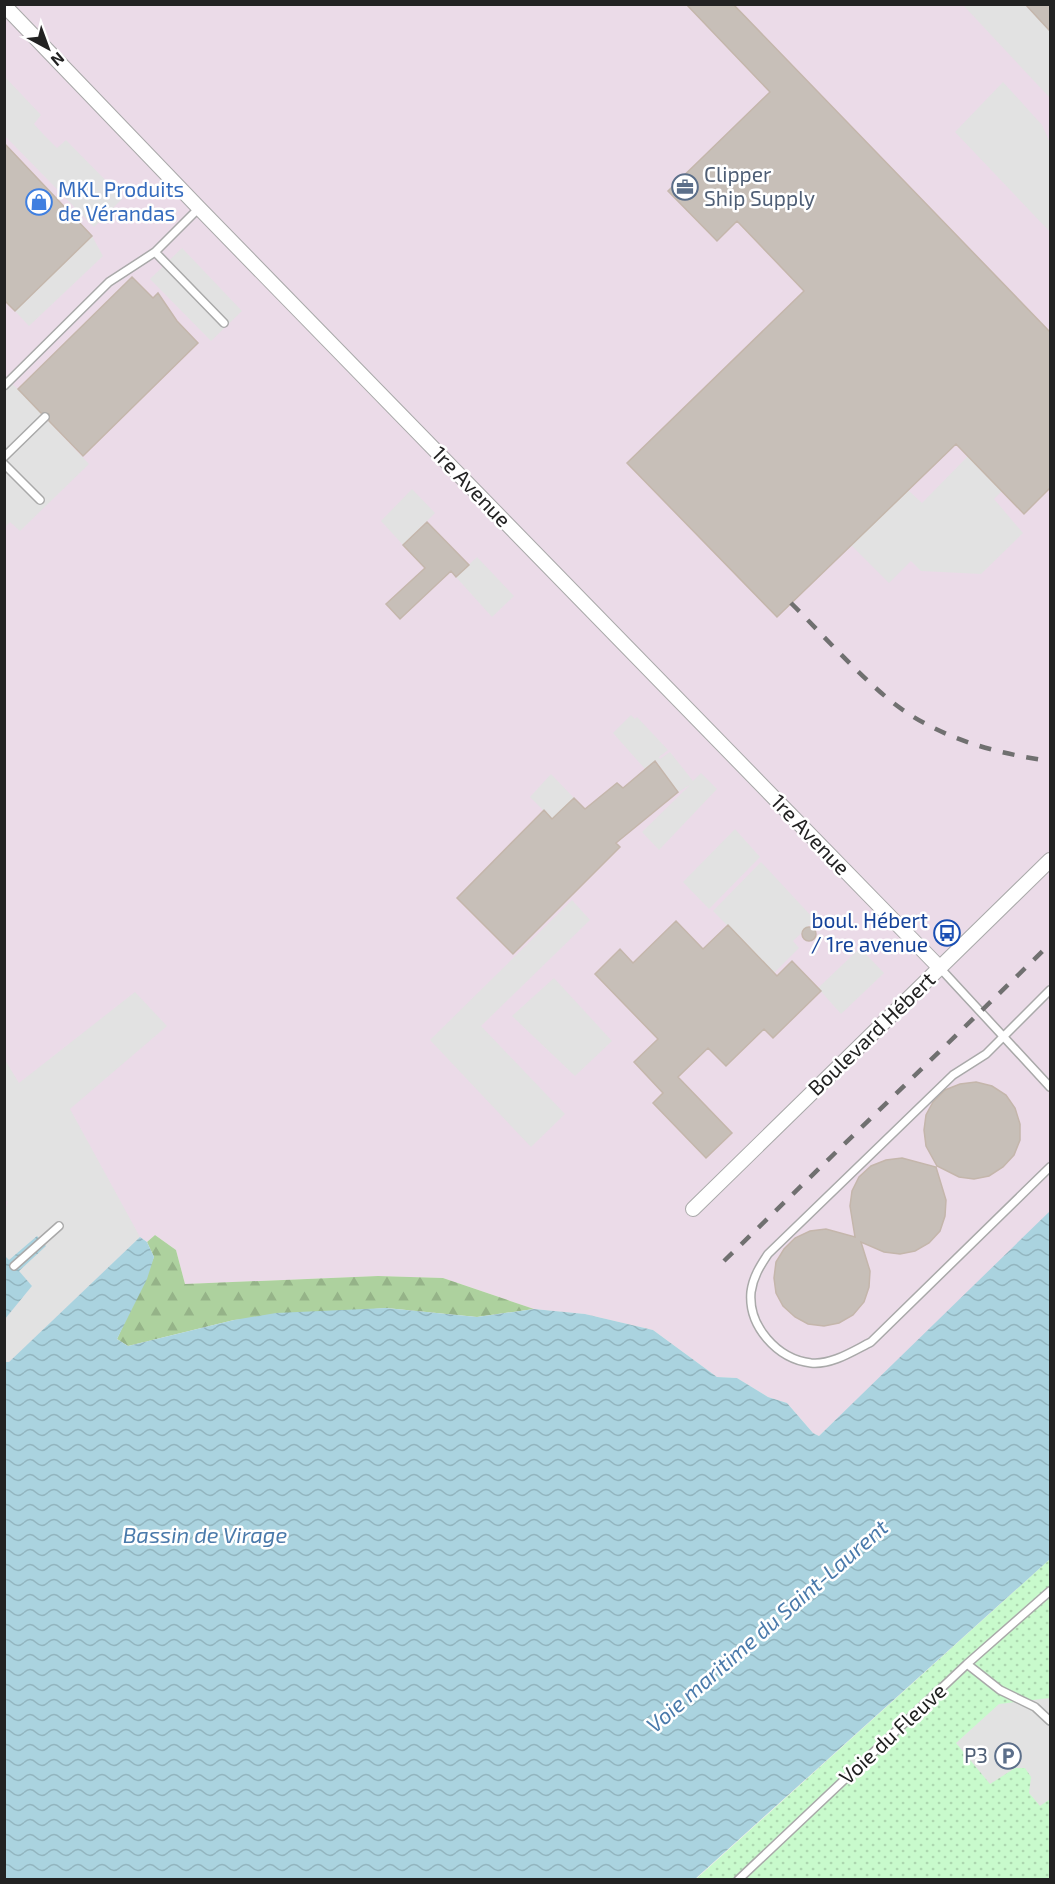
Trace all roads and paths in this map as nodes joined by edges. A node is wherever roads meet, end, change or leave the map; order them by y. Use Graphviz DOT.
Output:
graph roads {
  1 [pos="4,5"];
  2 [pos="199,208"];
  3 [pos="156,252"];
  4 [pos="224,323"];
  5 [pos="4,386"];
  6 [pos="45,417"];
  7 [pos="4,457"];
  8 [pos="4,464"];
  9 [pos="40,500"];
  10 [pos="1050,860"];
  11 [pos="940,968"];
  12 [pos="1050,990"];
  13 [pos="1004,1038"];
  14 [pos="1050,1087"];
  15 [pos="1050,1167"];
  16 [pos="693,1209"];
  17 [pos="59,1226"];
  18 [pos="14,1266"];
  19 [pos="1050,1591"];
  20 [pos="967,1664"];
  21 [pos="1050,1720"];
  22 [pos="738,1880"];
  1 -- 2 [label="street, 1re Avenue"];
  2 -- 3 [label="lane"];
  2 -- 11 [label="street, 1re Avenue"];
  3 -- 4 [label="lane"];
  3 -- 5 [label="lane"];
  6 -- 7 [label="lane"];
  8 -- 9 [label="lane"];
  10 -- 11 [label="street, Boulevard Hébert"];
  11 -- 13 [label="lane"];
  11 -- 16 [label="street, Boulevard Hébert"];
  12 -- 13 [label="lane"];
  13 -- 14 [label="lane"];
  13 -- 15 [label="lane"];
  17 -- 18 [label="lane"];
  19 -- 20 [label="lane, Voie du Fleuve"];
  20 -- 21 [label="lane"];
  20 -- 22 [label="lane, Voie du Fleuve"];
}
